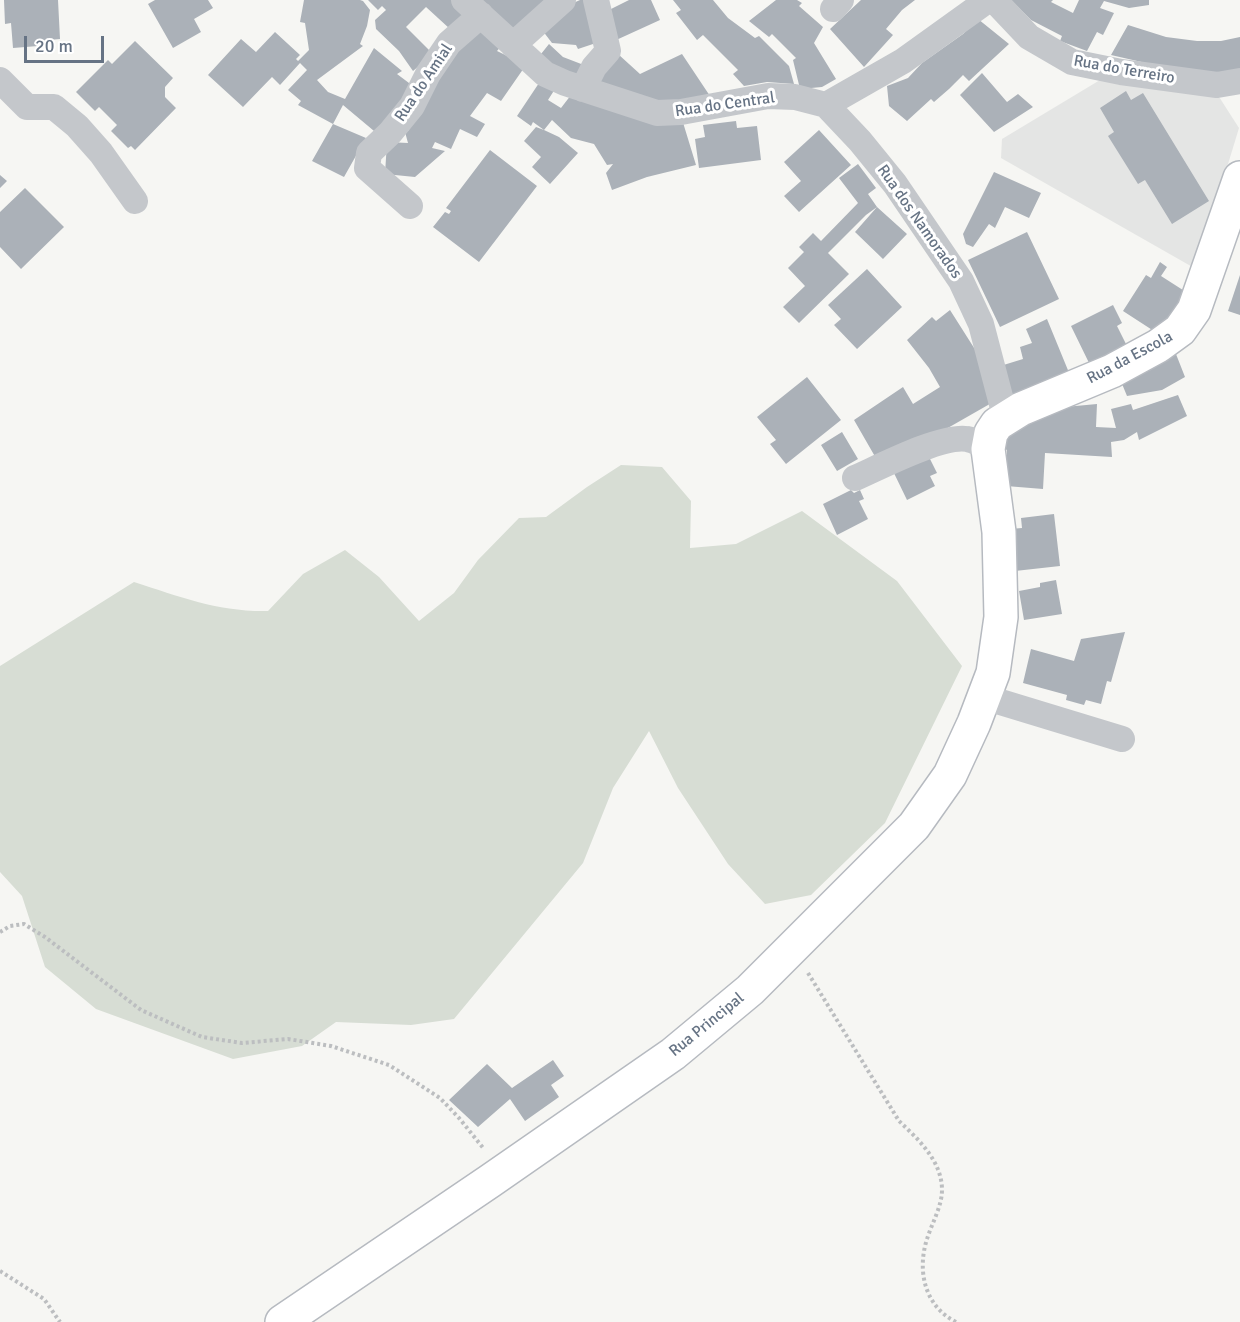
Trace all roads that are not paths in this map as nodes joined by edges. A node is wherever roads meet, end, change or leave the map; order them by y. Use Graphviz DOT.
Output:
graph roads {
  1 [pos="563,0"];
  2 [pos="596,0"];
  3 [pos="988,0"];
  4 [pos="994,0"];
  5 [pos="471,5"];
  6 [pos="513,45"];
  7 [pos="0,80"];
  8 [pos="1240,81"];
  9 [pos="583,89"];
  10 [pos="826,105"];
  11 [pos="1240,178"];
  12 [pos="135,201"];
  13 [pos="410,206"];
  14 [pos="992,436"];
  15 [pos="855,478"];
  16 [pos="984,697"];
  17 [pos="1122,739"];
  18 [pos="282,1322"];
  1 -- 6 [label="street"];
  2 -- 9 [label="street"];
  3 -- 10 [label="street"];
  4 -- 8 [label="street, Rua do Terreiro"];
  5 -- 6 [label="street, Rua do Central"];
  5 -- 13 [label="street, Rua do Amial"];
  6 -- 9 [label="street, Rua do Central"];
  7 -- 12 [label="street"];
  9 -- 10 [label="street, Rua do Central"];
  10 -- 14 [label="street, Rua dos Namorados"];
  11 -- 14 [label="street, Rua da Escola"];
  14 -- 15 [label="street"];
  14 -- 16 [label="street, Rua Principal"];
  16 -- 17 [label="street"];
  16 -- 18 [label="street, Rua Principal"];
}
